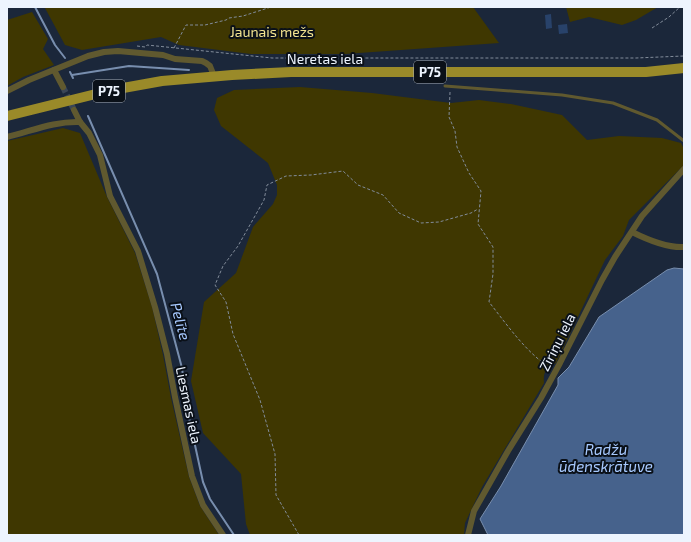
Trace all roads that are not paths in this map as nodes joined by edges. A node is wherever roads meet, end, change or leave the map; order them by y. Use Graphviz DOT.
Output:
graph roads {
  1 [pos="684,68"];
  2 [pos="54,70"];
  3 [pos="646,72"];
  4 [pos="684,75"];
  5 [pos="214,76"];
  6 [pos="445,86"];
  7 [pos="63,87"];
  8 [pos="7,91"];
  9 [pos="74,110"];
  10 [pos="7,116"];
  11 [pos="80,122"];
  12 [pos="7,137"];
  13 [pos="684,141"];
  14 [pos="684,169"];
  15 [pos="632,232"];
  16 [pos="684,247"];
  17 [pos="469,534"];
  18 [pos="223,535"];
  1 -- 3 [label="main road, Neretas iela / P75"];
  2 -- 5 [label="street"];
  2 -- 7 [label="street"];
  2 -- 8 [label="street"];
  3 -- 4 [label="main road, Neretas iela"];
  3 -- 5 [label="main road, Neretas iela / P75"];
  5 -- 10 [label="main road, Neretas iela / P75"];
  6 -- 13 [label="lane"];
  9 -- 11 [label="street, Liesmas iela"];
  11 -- 12 [label="street"];
  11 -- 18 [label="street, Liesmas iela"];
  14 -- 15 [label="street, Zīriņu iela"];
  15 -- 16 [label="street"];
  15 -- 17 [label="street, Zīriņu iela"];
}
